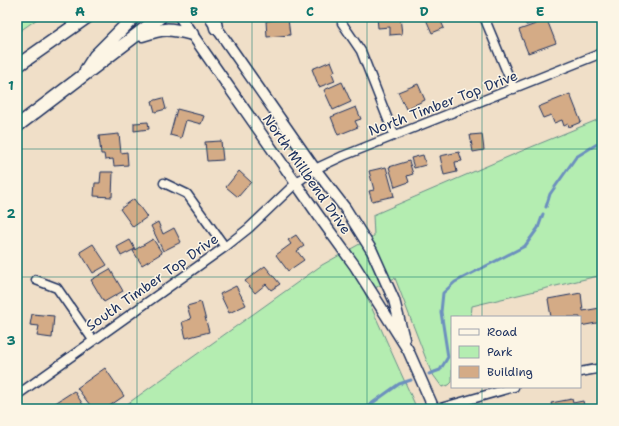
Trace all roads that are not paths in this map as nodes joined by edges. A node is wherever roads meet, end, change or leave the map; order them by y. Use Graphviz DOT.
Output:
graph roads {
  1 [pos="87,17"];
  2 [pos="134,17"];
  3 [pos="160,17"];
  4 [pos="180,17"];
  5 [pos="208,17"];
  6 [pos="484,17"];
  7 [pos="215,22"];
  8 [pos="342,23"];
  9 [pos="192,34"];
  10 [pos="135,37"];
  11 [pos="602,53"];
  12 [pos="17,66"];
  13 [pos="82,76"];
  14 [pos="514,89"];
  15 [pos="17,126"];
  16 [pos="394,136"];
  17 [pos="315,169"];
  18 [pos="164,183"];
  19 [pos="296,183"];
  20 [pos="225,247"];
  21 [pos="36,280"];
  22 [pos="93,340"];
  23 [pos="408,350"];
  24 [pos="602,368"];
  25 [pos="581,372"];
  26 [pos="510,388"];
  27 [pos="17,395"];
  28 [pos="436,409"];
  1 -- 12 [label="main road"];
  2 -- 13 [label="main road"];
  3 -- 10 [label="main road"];
  4 -- 9 [label="street, North Millbend Drive"];
  5 -- 7 [label="street, North Millbend Drive"];
  6 -- 14 [label="street"];
  7 -- 17 [label="street, North Millbend Drive"];
  8 -- 16 [label="street"];
  9 -- 10 [label="main road"];
  9 -- 19 [label="street, North Millbend Drive"];
  10 -- 13 [label="main road"];
  11 -- 14 [label="street, North Timber Top Drive"];
  13 -- 15 [label="main road"];
  14 -- 16 [label="street, North Timber Top Drive"];
  16 -- 17 [label="street, North Timber Top Drive"];
  17 -- 19 [label="street, North Timber Top Drive"];
  17 -- 23 [label="street, North Millbend Drive"];
  18 -- 20 [label="street"];
  19 -- 20 [label="street, South Timber Top Drive"];
  19 -- 23 [label="street, North Millbend Drive"];
  20 -- 22 [label="street, South Timber Top Drive"];
  21 -- 22 [label="street"];
  22 -- 27 [label="street, South Timber Top Drive"];
  23 -- 28 [label="street, North Millbend Drive"];
  24 -- 25 [label="street"];
  26 -- 28 [label="street"];
}
